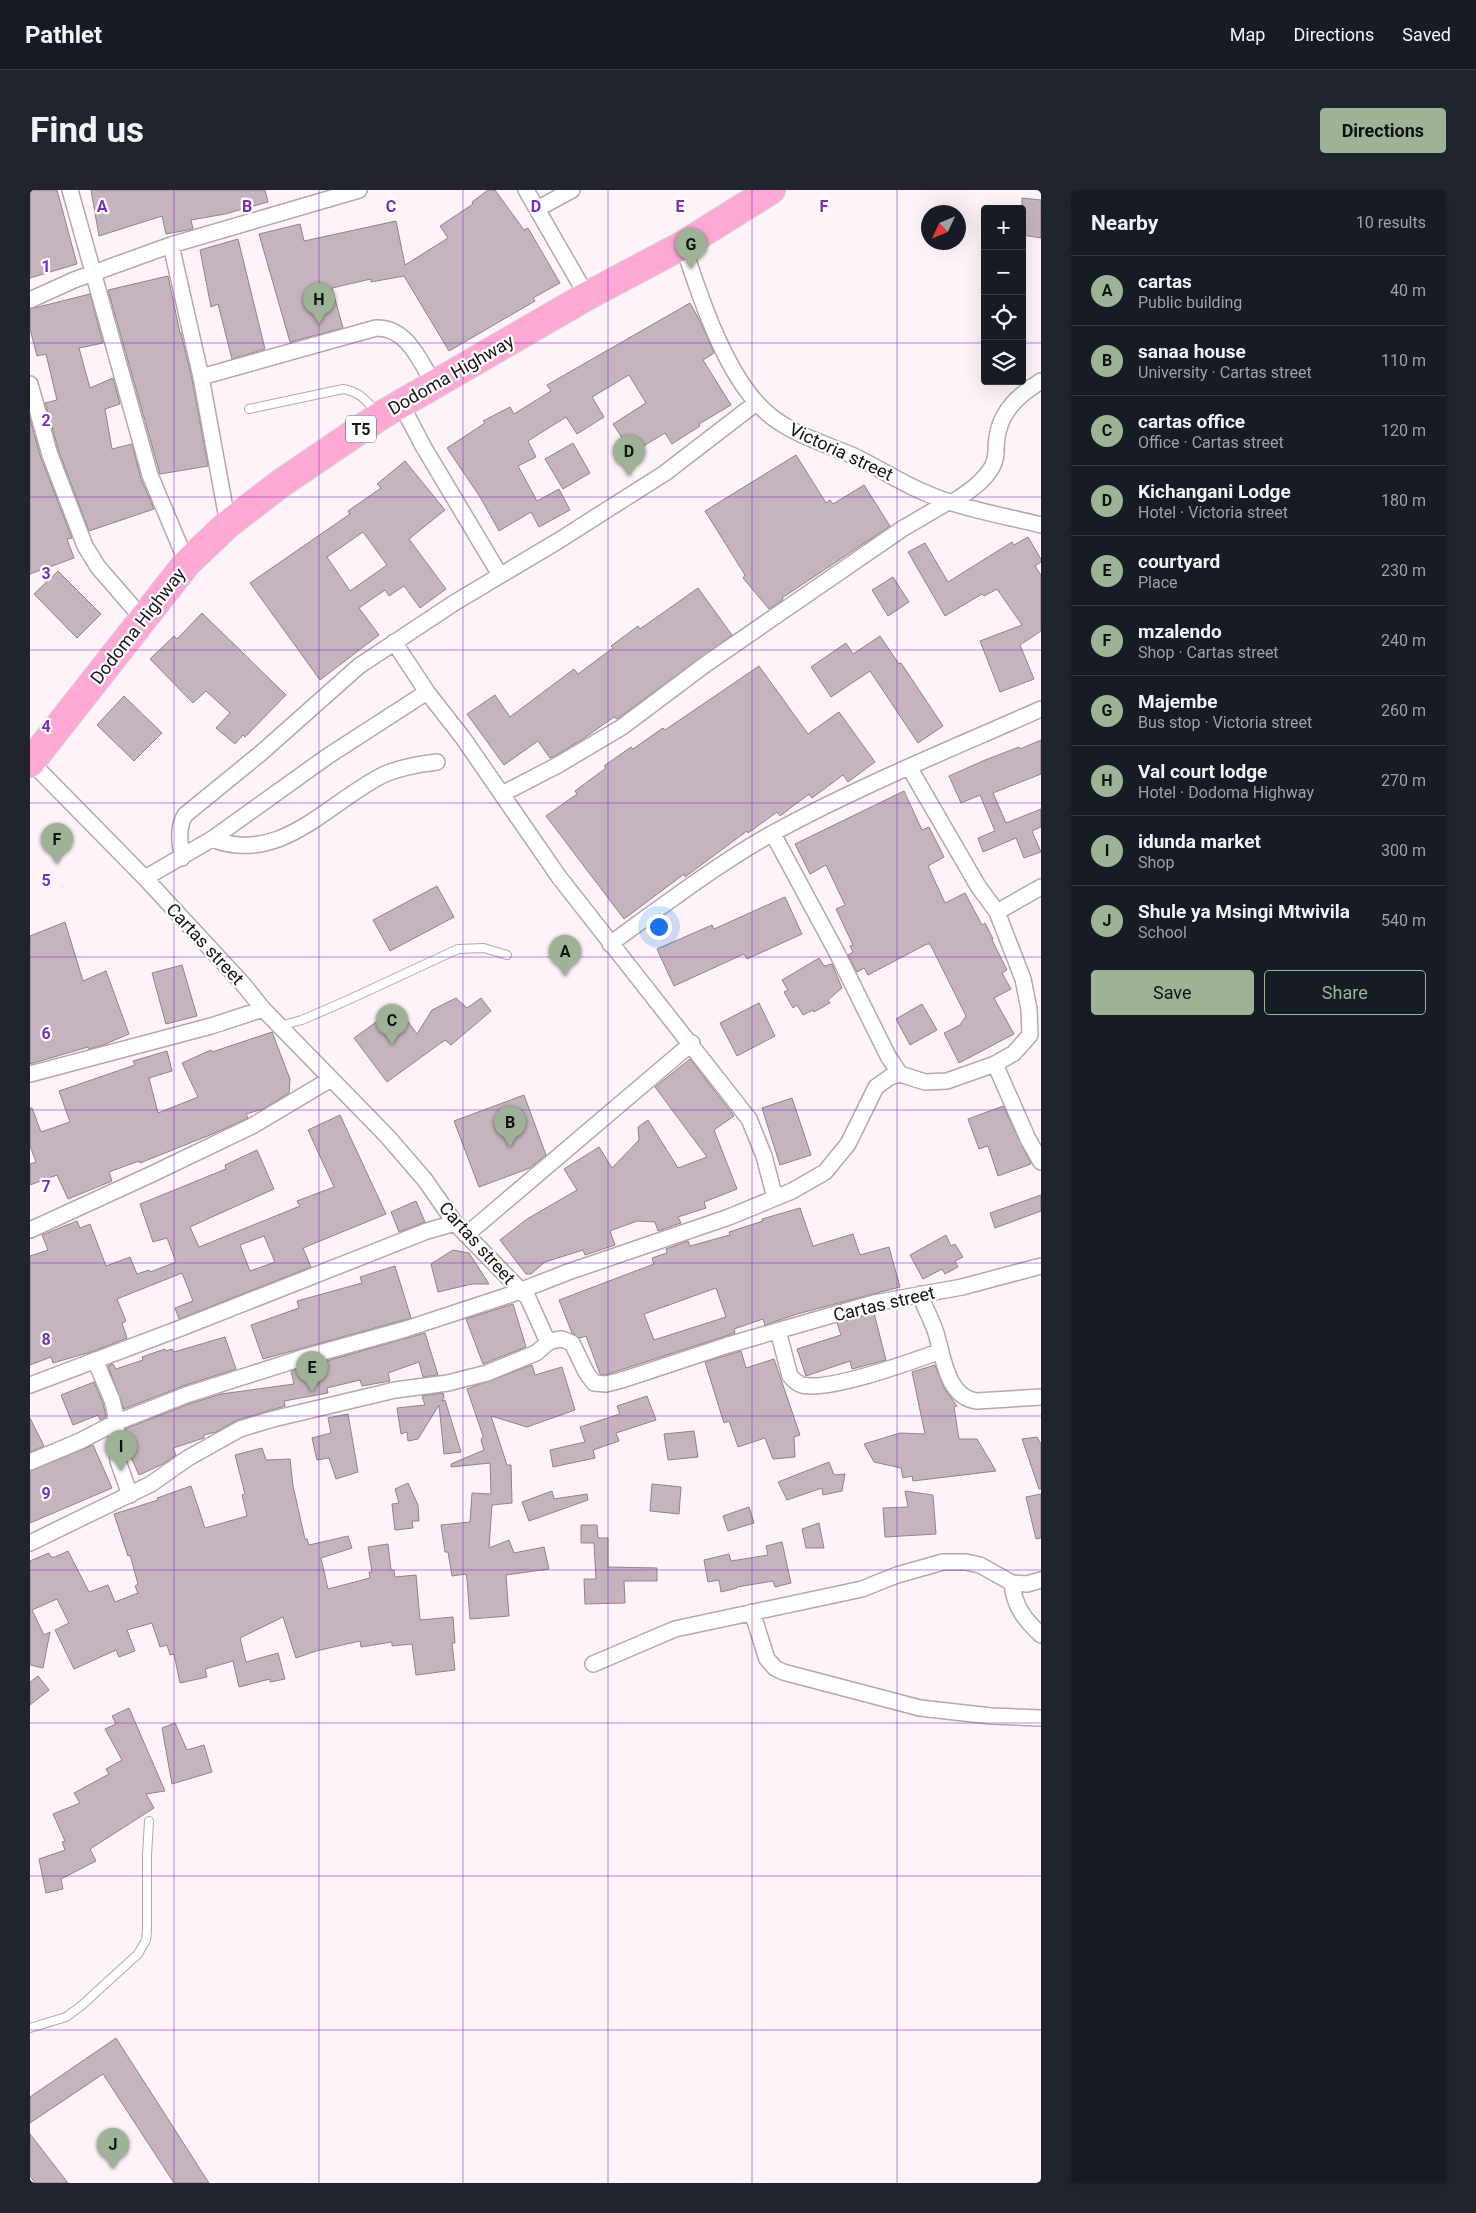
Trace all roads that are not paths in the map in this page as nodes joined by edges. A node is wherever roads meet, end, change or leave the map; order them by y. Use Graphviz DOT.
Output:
graph roads {
  1 [pos="70,190"];
  2 [pos="359,190"];
  3 [pos="526,190"];
  4 [pos="572,190"];
  5 [pos="770,190"];
  6 [pos="537,209"];
  7 [pos="171,245"];
  8 [pos="683,245"];
  9 [pos="93,273"];
  10 [pos="587,296"];
  11 [pos="30,300"];
  12 [pos="201,377"];
  13 [pos="1041,381"];
  14 [pos="30,384"];
  15 [pos="434,384"];
  16 [pos="756,403"];
  17 [pos="249,409"];
  18 [pos="390,410"];
  19 [pos="950,502"];
  20 [pos="228,524"];
  21 [pos="1041,525"];
  22 [pos="187,564"];
  23 [pos="500,575"];
  24 [pos="143,619"];
  25 [pos="394,642"];
  26 [pos="427,692"];
  27 [pos="1041,710"];
  28 [pos="30,762"];
  29 [pos="437,762"];
  30 [pos="909,767"];
  31 [pos="502,794"];
  32 [pos="773,834"];
  33 [pos="212,839"];
  34 [pos="182,858"];
  35 [pos="145,878"];
  36 [pos="1041,887"];
  37 [pos="997,912"];
  38 [pos="610,944"];
  39 [pos="507,956"];
  40 [pos="263,1009"];
  41 [pos="280,1026"];
  42 [pos="692,1043"];
  43 [pos="995,1064"];
  44 [pos="30,1074"];
  45 [pos="900,1074"];
  46 [pos="331,1079"];
  47 [pos="1041,1162"];
  48 [pos="775,1198"];
  49 [pos="455,1223"];
  50 [pos="30,1230"];
  51 [pos="466,1235"];
  52 [pos="1041,1266"];
  53 [pos="519,1290"];
  54 [pos="920,1294"];
  55 [pos="778,1331"];
  56 [pos="550,1341"];
  57 [pos="941,1351"];
  58 [pos="95,1360"];
  59 [pos="30,1385"];
  60 [pos="1041,1397"];
  61 [pos="116,1423"];
  62 [pos="30,1462"];
  63 [pos="130,1495"];
  64 [pos="30,1544"];
  65 [pos="1041,1580"];
  66 [pos="1012,1583"];
  67 [pos="752,1612"];
  68 [pos="1041,1634"];
  69 [pos="593,1664"];
  70 [pos="1041,1718"];
  71 [pos="149,1821"];
  72 [pos="30,2028"];
  1 -- 9 [label="street"];
  2 -- 7 [label="street"];
  3 -- 6 [label="street"];
  4 -- 6 [label="street"];
  5 -- 8 [label="highway, Dodoma Highway / T5"];
  6 -- 10 [label="street"];
  7 -- 9 [label="street"];
  7 -- 12 [label="street"];
  8 -- 10 [label="highway, Dodoma Highway / T5"];
  8 -- 16 [label="street, Victoria street"];
  9 -- 11 [label="street"];
  9 -- 22 [label="street"];
  10 -- 15 [label="highway, Dodoma Highway / T5"];
  12 -- 15 [label="street"];
  12 -- 20 [label="street"];
  13 -- 19 [label="street"];
  14 -- 24 [label="street"];
  15 -- 18 [label="highway, Dodoma Highway / T5"];
  16 -- 19 [label="street, Victoria street"];
  16 -- 23 [label="street"];
  17 -- 18 [label="lane"];
  18 -- 20 [label="highway, Dodoma Highway / T5"];
  18 -- 23 [label="street"];
  19 -- 21 [label="street, Victoria street"];
  19 -- 31 [label="street"];
  20 -- 22 [label="highway, Dodoma Highway / T5"];
  22 -- 24 [label="highway, Dodoma Highway / T5"];
  23 -- 25 [label="street"];
  24 -- 28 [label="highway, Dodoma Highway / T5"];
  25 -- 26 [label="street"];
  25 -- 34 [label="street"];
  26 -- 31 [label="street"];
  26 -- 33 [label="street"];
  27 -- 30 [label="street"];
  28 -- 35 [label="street, Cartas street"];
  29 -- 33 [label="street"];
  30 -- 32 [label="street"];
  30 -- 37 [label="street"];
  31 -- 38 [label="street"];
  32 -- 38 [label="street"];
  32 -- 45 [label="street"];
  33 -- 34 [label="street"];
  34 -- 35 [label="street"];
  35 -- 40 [label="street, Cartas street"];
  36 -- 37 [label="street"];
  37 -- 43 [label="street"];
  38 -- 42 [label="street"];
  39 -- 41 [label="lane"];
  40 -- 41 [label="street, Cartas street"];
  40 -- 44 [label="street"];
  41 -- 46 [label="street, Cartas street"];
  42 -- 48 [label="street"];
  42 -- 51 [label="street"];
  43 -- 45 [label="street"];
  43 -- 47 [label="street"];
  45 -- 48 [label="street"];
  46 -- 49 [label="street, Cartas street"];
  46 -- 50 [label="street"];
  48 -- 53 [label="street"];
  49 -- 51 [label="street, Cartas street"];
  49 -- 58 [label="street"];
  51 -- 53 [label="street, Cartas street"];
  52 -- 54 [label="street, Cartas street"];
  53 -- 56 [label="street, Cartas street"];
  53 -- 61 [label="street"];
  54 -- 55 [label="street, Cartas street"];
  54 -- 57 [label="street"];
  55 -- 56 [label="street, Cartas street"];
  55 -- 57 [label="street"];
  56 -- 63 [label="street"];
  57 -- 60 [label="street"];
  58 -- 59 [label="street"];
  58 -- 61 [label="street"];
  61 -- 62 [label="street"];
  61 -- 63 [label="street"];
  63 -- 64 [label="street"];
  65 -- 66 [label="street"];
  66 -- 67 [label="street"];
  66 -- 68 [label="street"];
  67 -- 69 [label="street"];
  67 -- 70 [label="street"];
  71 -- 72 [label="lane"];
}
